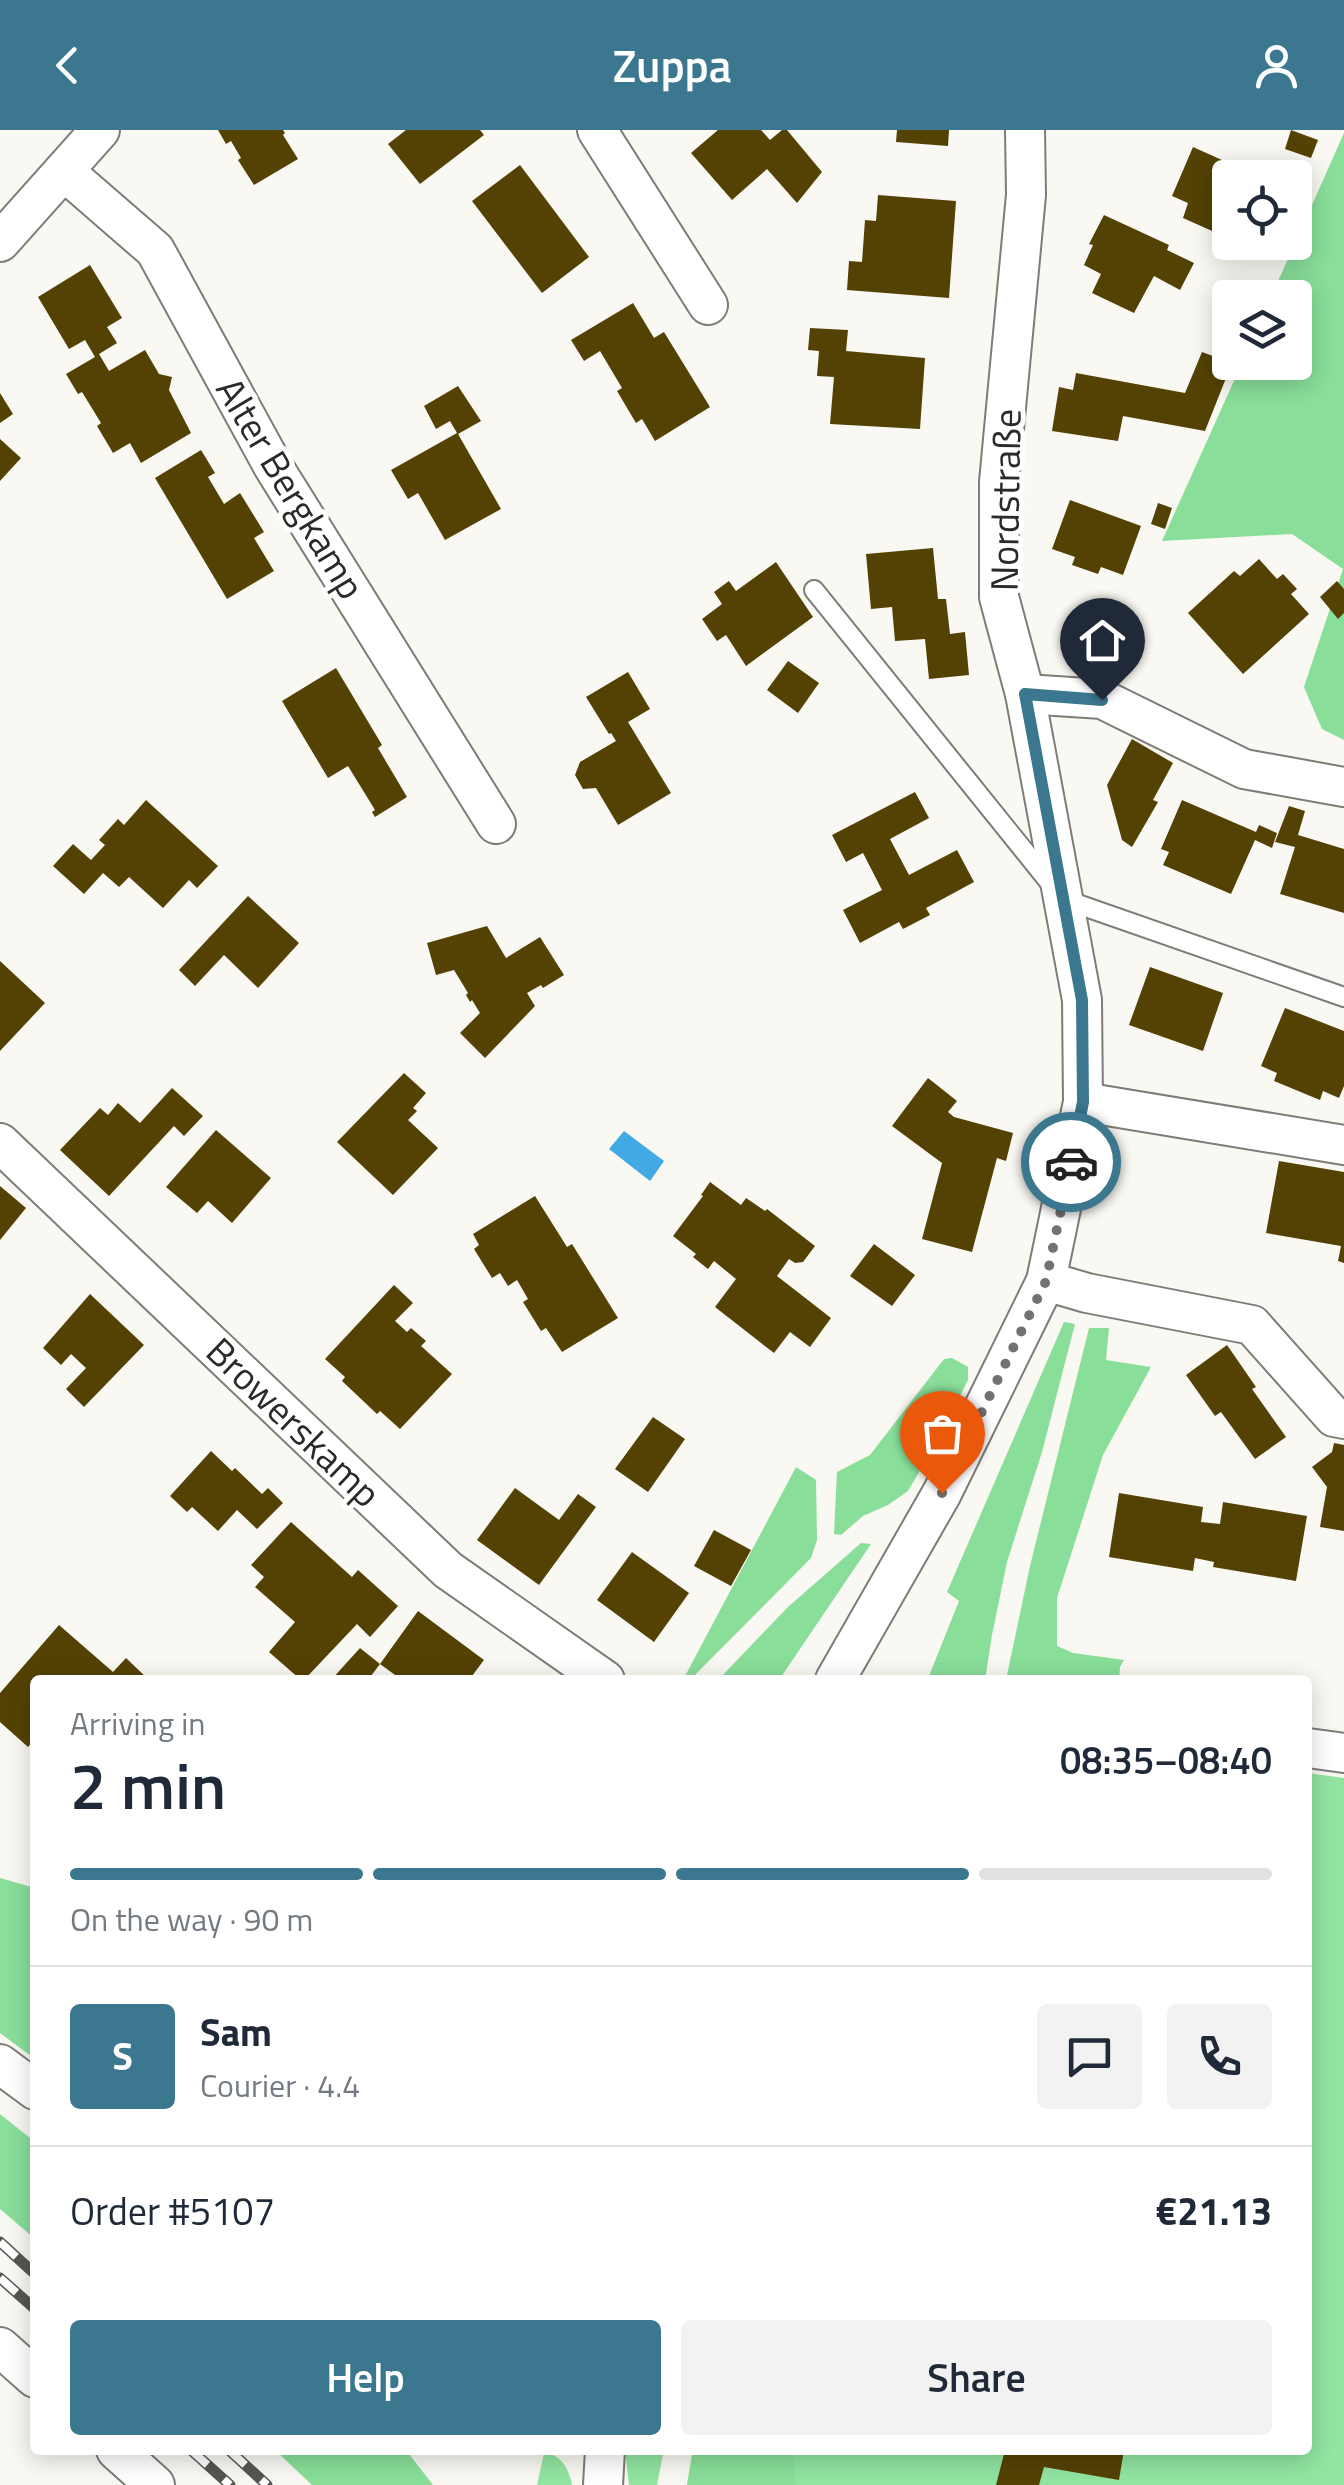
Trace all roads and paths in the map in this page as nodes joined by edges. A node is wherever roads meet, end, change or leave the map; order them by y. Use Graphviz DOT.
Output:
graph roads {
  1 [pos="100,130"];
  2 [pos="597,130"];
  3 [pos="1025,130"];
  4 [pos="64,172"];
  5 [pos="0,242"];
  6 [pos="708,306"];
  7 [pos="814,590"];
  8 [pos="1025,694"];
  9 [pos="1344,787"];
  10 [pos="496,824"];
  11 [pos="1063,899"];
  12 [pos="1344,997"];
  13 [pos="1083,1102"];
  14 [pos="0,1143"];
  15 [pos="1344,1145"];
  16 [pos="1046,1281"];
  17 [pos="1344,1419"];
  18 [pos="598,1675"];
  19 [pos="838,1675"];
  20 [pos="1312,1749"];
  21 [pos="1344,1754"];
  22 [pos="0,2064"];
  23 [pos="30,2086"];
  24 [pos="0,2346"];
  25 [pos="30,2373"];
  26 [pos="122,2455"];
  27 [pos="605,2455"];
  28 [pos="155,2485"];
  29 [pos="604,2485"];
  1 -- 4 [label="street"];
  2 -- 6 [label="street"];
  3 -- 8 [label="street, Nordstraße"];
  4 -- 5 [label="street"];
  4 -- 10 [label="street, Alter Bergkamp"];
  7 -- 11 [label="lane"];
  8 -- 9 [label="street"];
  8 -- 11 [label="street, Nordstraße"];
  11 -- 12 [label="lane"];
  11 -- 13 [label="street, Nordstraße"];
  13 -- 15 [label="street"];
  13 -- 16 [label="street, Nordstraße"];
  14 -- 18 [label="street, Browerskamp"];
  16 -- 17 [label="street"];
  16 -- 19 [label="street, Nordstraße"];
  20 -- 21 [label="street"];
  22 -- 23 [label="street"];
  24 -- 25 [label="street"];
  26 -- 28 [label="street"];
  27 -- 29 [label="street"];
}
